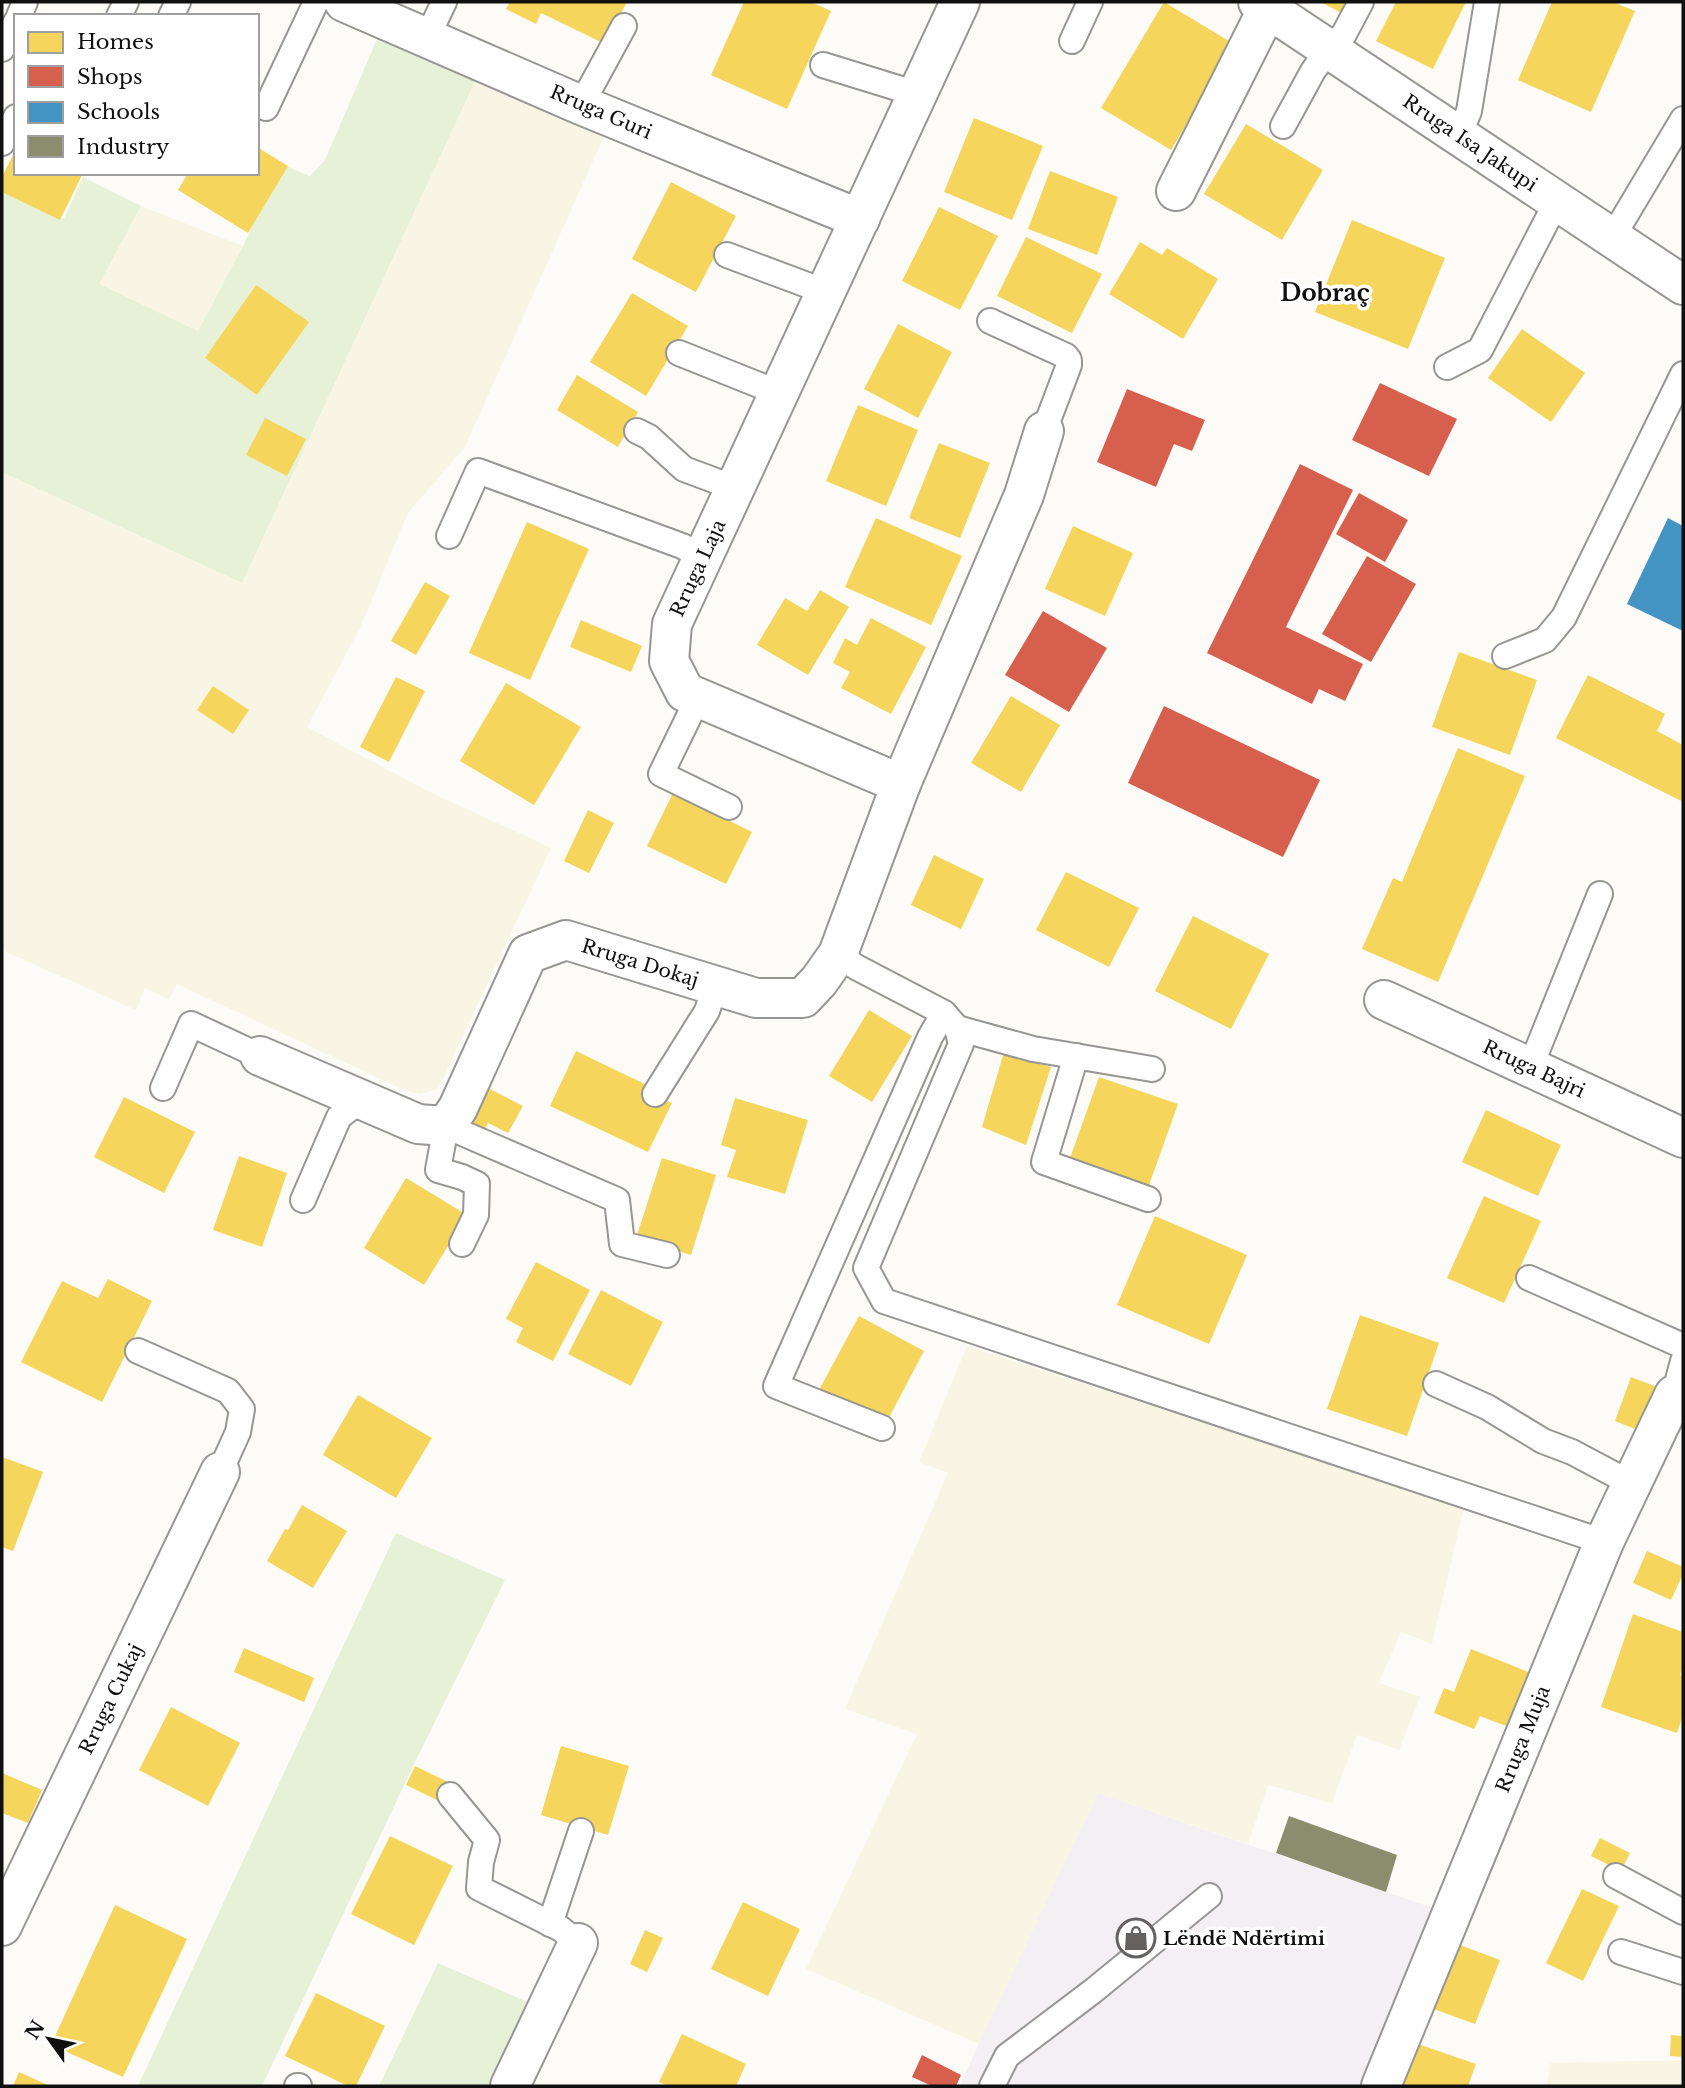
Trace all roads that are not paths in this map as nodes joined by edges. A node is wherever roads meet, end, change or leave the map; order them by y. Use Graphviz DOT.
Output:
graph roads {
  1 [pos="316,2"];
  2 [pos="344,2"];
  3 [pos="444,2"];
  4 [pos="960,2"];
  5 [pos="1090,2"];
  6 [pos="1361,2"];
  7 [pos="1488,2"];
  8 [pos="1263,5"];
  9 [pos="14,26"];
  10 [pos="625,26"];
  11 [pos="427,38"];
  12 [pos="1072,41"];
  13 [pos="2,49"];
  14 [pos="1329,49"];
  15 [pos="823,65"];
  16 [pos="917,94"];
  17 [pos="581,105"];
  18 [pos="266,108"];
  19 [pos="1683,119"];
  20 [pos="14,121"];
  21 [pos="1283,126"];
  22 [pos="1459,136"];
  23 [pos="2,143"];
  24 [pos="1176,191"];
  25 [pos="1557,201"];
  26 [pos="859,219"];
  27 [pos="1612,238"];
  28 [pos="727,255"];
  29 [pos="1683,285"];
  30 [pos="826,292"];
  31 [pos="990,321"];
  32 [pos="679,353"];
  33 [pos="1447,367"];
  34 [pos="1683,374"];
  35 [pos="779,393"];
  36 [pos="637,431"];
  37 [pos="1044,431"];
  38 [pos="735,488"];
  39 [pos="449,536"];
  40 [pos="703,557"];
  41 [pos="1505,656"];
  42 [pos="698,698"];
  43 [pos="901,784"];
  44 [pos="729,807"];
  45 [pos="1600,894"];
  46 [pos="838,954"];
  47 [pos="715,986"];
  48 [pos="1384,1000"];
  49 [pos="954,1028"];
  50 [pos="260,1056"];
  51 [pos="1076,1056"];
  52 [pos="1530,1068"];
  53 [pos="1152,1069"];
  54 [pos="163,1088"];
  55 [pos="655,1094"];
  56 [pos="361,1100"];
  57 [pos="446,1126"];
  58 [pos="1683,1138"];
  59 [pos="1148,1199"];
  60 [pos="303,1200"];
  61 [pos="462,1244"];
  62 [pos="667,1255"];
  63 [pos="1529,1278"];
  64 [pos="1683,1346"];
  65 [pos="138,1351"];
  66 [pos="1679,1378"];
  67 [pos="1436,1384"];
  68 [pos="882,1428"];
  69 [pos="220,1472"];
  70 [pos="1630,1487"];
  71 [pos="1604,1542"];
  72 [pos="450,1796"];
  73 [pos="581,1831"];
  74 [pos="1616,1876"];
  75 [pos="1209,1896"];
  76 [pos="1683,1912"];
  77 [pos="2,1926"];
  78 [pos="564,1933"];
  79 [pos="1621,1952"];
  80 [pos="1683,1972"];
  81 [pos="510,2086"];
  82 [pos="992,2086"];
  83 [pos="1381,2086"];
  1 -- 18 [label="lane"];
  2 -- 11 [label="street, Rruga Guri"];
  3 -- 11 [label="lane"];
  4 -- 16 [label="street, Rruga Laja"];
  5 -- 12 [label="lane"];
  6 -- 14 [label="lane"];
  7 -- 22 [label="lane"];
  8 -- 14 [label="street, Rruga Isa Jakupi"];
  8 -- 24 [label="street"];
  9 -- 13 [label="lane"];
  10 -- 17 [label="lane"];
  11 -- 17 [label="street, Rruga Guri"];
  14 -- 21 [label="lane"];
  14 -- 22 [label="street, Rruga Isa Jakupi"];
  15 -- 16 [label="lane"];
  16 -- 26 [label="street, Rruga Laja"];
  17 -- 26 [label="street, Rruga Guri"];
  19 -- 27 [label="lane"];
  20 -- 23 [label="lane"];
  22 -- 25 [label="street, Rruga Isa Jakupi"];
  25 -- 27 [label="street, Rruga Isa Jakupi"];
  25 -- 33 [label="lane"];
  26 -- 30 [label="street, Rruga Laja"];
  27 -- 29 [label="street, Rruga Isa Jakupi"];
  28 -- 30 [label="lane"];
  30 -- 35 [label="street, Rruga Laja"];
  31 -- 37 [label="lane"];
  32 -- 35 [label="lane"];
  34 -- 41 [label="lane"];
  35 -- 38 [label="street, Rruga Laja"];
  36 -- 38 [label="lane"];
  37 -- 43 [label="street"];
  38 -- 40 [label="street, Rruga Laja"];
  39 -- 40 [label="lane"];
  40 -- 42 [label="street, Rruga Laja"];
  42 -- 43 [label="street, Rruga Laja"];
  42 -- 44 [label="lane"];
  43 -- 46 [label="street, Rruga Dokaj"];
  45 -- 52 [label="lane"];
  46 -- 47 [label="street, Rruga Dokaj"];
  46 -- 49 [label="lane"];
  47 -- 55 [label="lane"];
  47 -- 57 [label="street, Rruga Dokaj"];
  48 -- 52 [label="street, Rruga Bajri"];
  49 -- 51 [label="lane"];
  49 -- 68 [label="lane"];
  49 -- 71 [label="lane"];
  50 -- 54 [label="lane"];
  50 -- 56 [label="street"];
  51 -- 53 [label="lane"];
  51 -- 59 [label="lane"];
  52 -- 58 [label="street, Rruga Bajri"];
  56 -- 57 [label="street"];
  56 -- 60 [label="lane"];
  57 -- 61 [label="lane"];
  57 -- 62 [label="lane"];
  63 -- 64 [label="lane"];
  65 -- 69 [label="lane"];
  66 -- 70 [label="street, Rruga Muja"];
  67 -- 70 [label="lane"];
  69 -- 77 [label="street, Rruga Cukaj"];
  70 -- 71 [label="street, Rruga Muja"];
  71 -- 83 [label="street, Rruga Muja"];
  72 -- 78 [label="lane"];
  73 -- 78 [label="lane"];
  74 -- 76 [label="lane"];
  75 -- 82 [label="lane"];
  78 -- 81 [label="street"];
  79 -- 80 [label="lane"];
}
